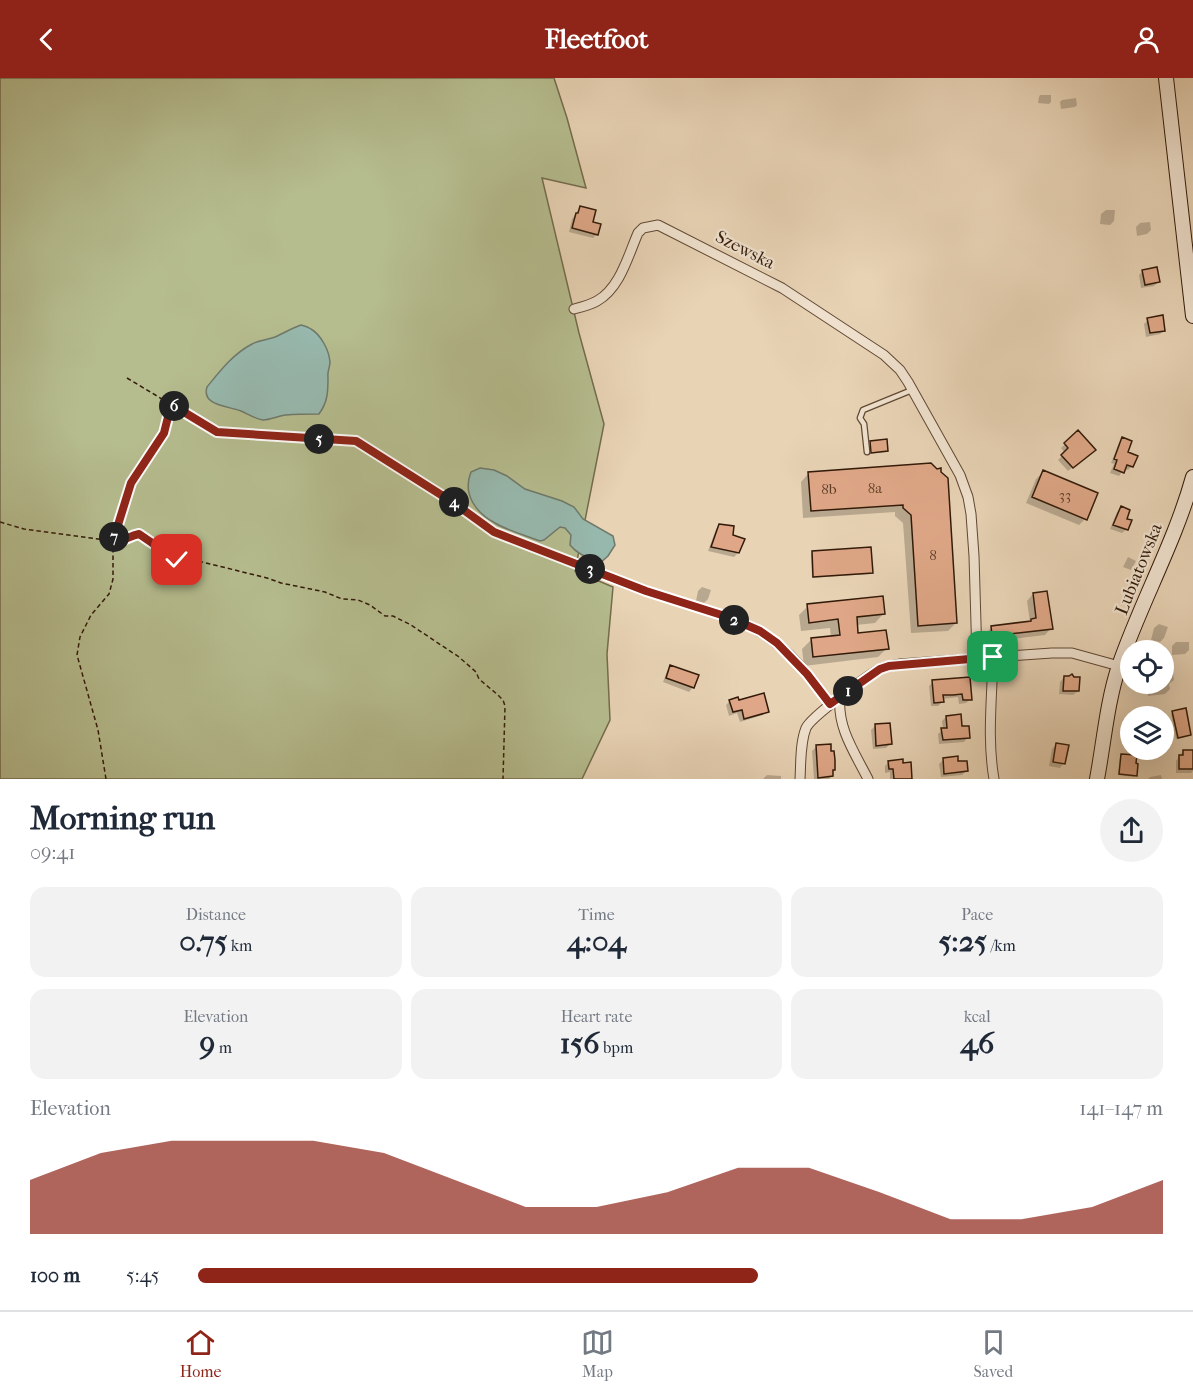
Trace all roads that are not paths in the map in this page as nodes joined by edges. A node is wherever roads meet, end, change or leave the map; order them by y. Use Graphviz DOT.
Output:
graph roads {
  1 [pos="1166,78"];
  2 [pos="574,309"];
  3 [pos="1193,316"];
  4 [pos="912,390"];
  5 [pos="867,452"];
  6 [pos="1193,477"];
  7 [pos="728,617"];
  8 [pos="993,657"];
  9 [pos="977,658"];
  10 [pos="1119,666"];
  11 [pos="840,697"];
  12 [pos="830,704"];
  13 [pos="800,779"];
  14 [pos="868,779"];
  15 [pos="994,779"];
  16 [pos="1097,779"];
  1 -- 3 [label="street"];
  2 -- 4 [label="street, Szewska"];
  4 -- 5 [label="lane"];
  4 -- 9 [label="street, Szewska"];
  6 -- 10 [label="street, Lubiatowska"];
  7 -- 12 [label="street"];
  8 -- 9 [label="street"];
  8 -- 10 [label="street"];
  8 -- 15 [label="street"];
  9 -- 11 [label="street"];
  10 -- 16 [label="street, Lubiatowska"];
  11 -- 12 [label="street"];
  11 -- 14 [label="street"];
  12 -- 13 [label="street"];
}
